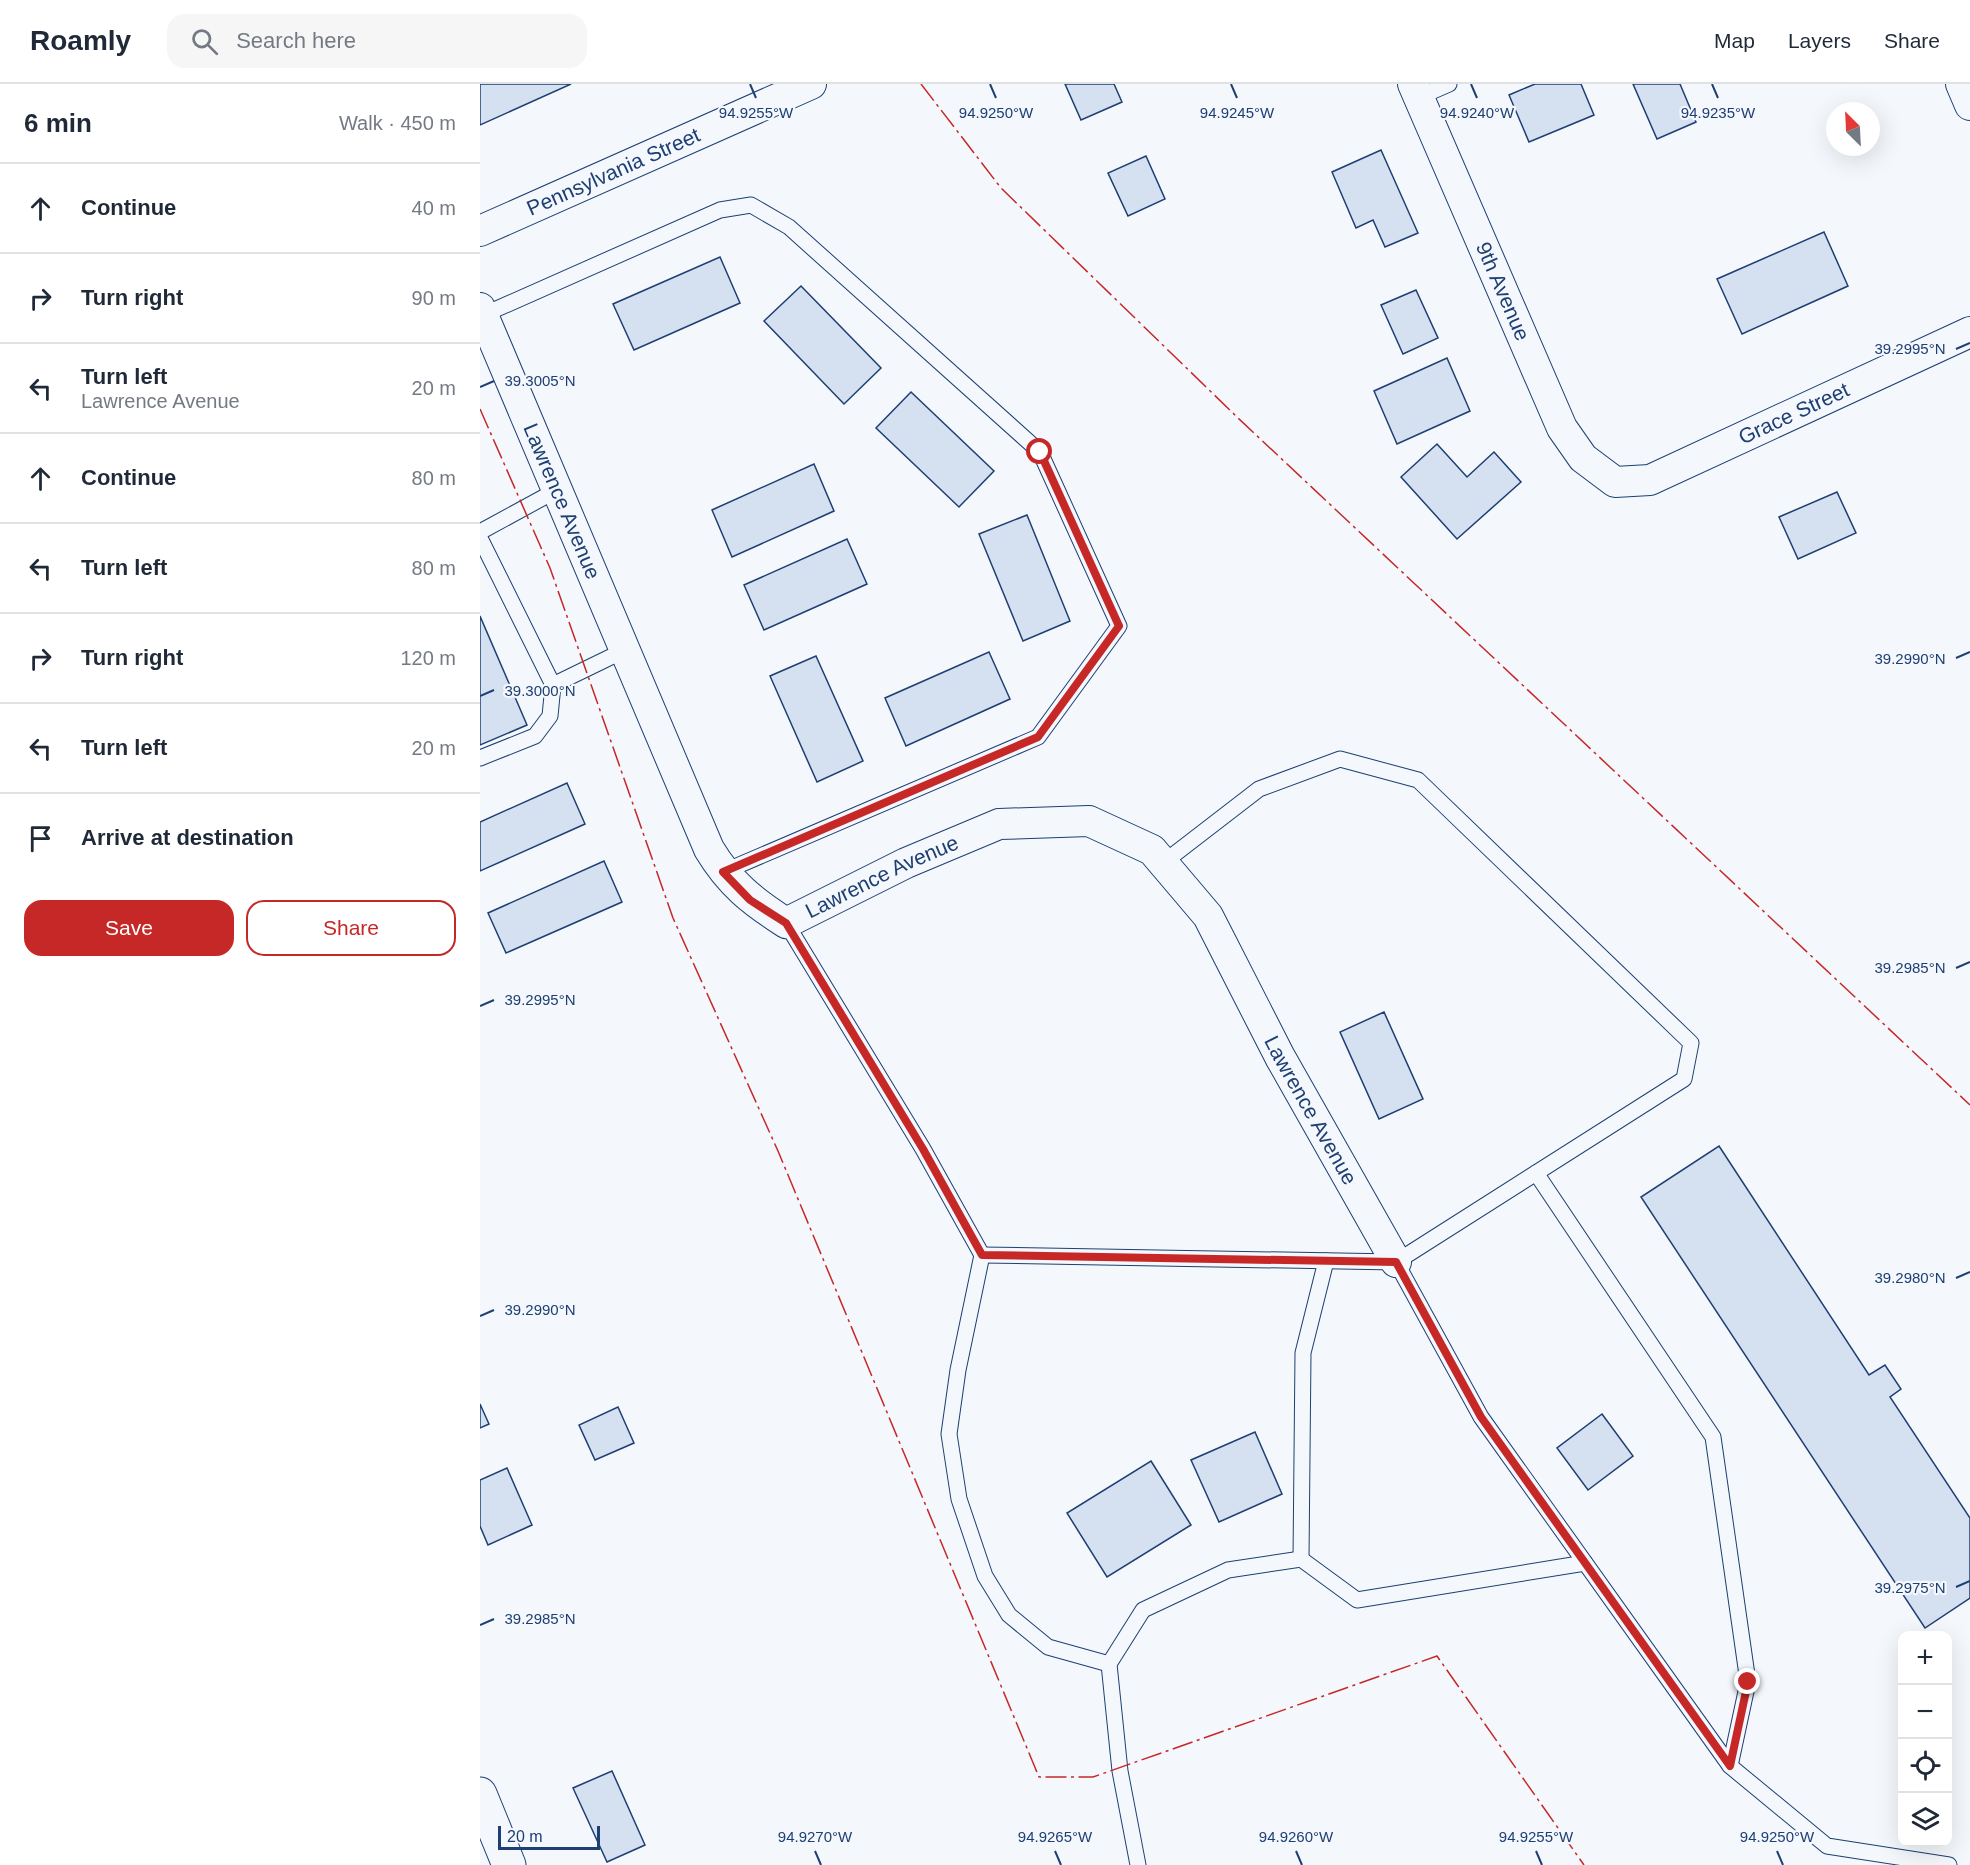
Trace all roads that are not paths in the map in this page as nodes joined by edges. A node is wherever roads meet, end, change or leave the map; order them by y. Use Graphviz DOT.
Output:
graph roads {
  1 [pos="811,84"];
  2 [pos="1449,84"];
  3 [pos="1961,84"];
  4 [pos="1416,91"];
  5 [pos="1970,105"];
  6 [pos="480,231"];
  7 [pos="481,312"];
  8 [pos="1970,332"];
  9 [pos="1615,482"];
  10 [pos="557,490"];
  11 [pos="480,531"];
  12 [pos="480,538"];
  13 [pos="625,650"];
  14 [pos="554,685"];
  15 [pos="480,758"];
  16 [pos="1163,863"];
  17 [pos="723,872"];
  18 [pos="786,923"];
  19 [pos="1536,1173"];
  20 [pos="982,1255"];
  21 [pos="1326,1261"];
  22 [pos="1396,1262"];
  23 [pos="1301,1559"];
  24 [pos="1585,1563"];
  25 [pos="1109,1664"];
  26 [pos="1730,1766"];
  27 [pos="480,1794"];
  28 [pos="509,1865"];
  29 [pos="1138,1865"];
  30 [pos="1949,1865"];
  1 -- 6 [label="street, Pennsylvania Street"];
  2 -- 4 [label="lane"];
  3 -- 5 [label="street"];
  4 -- 9 [label="street, 9th Avenue"];
  7 -- 10 [label="street, Lawrence Avenue"];
  7 -- 17 [label="lane"];
  8 -- 9 [label="street, Grace Street"];
  10 -- 11 [label="lane"];
  10 -- 13 [label="street, Lawrence Avenue"];
  12 -- 14 [label="lane"];
  13 -- 14 [label="lane"];
  13 -- 17 [label="street, Lawrence Avenue"];
  14 -- 15 [label="lane"];
  16 -- 18 [label="street, Lawrence Avenue"];
  16 -- 19 [label="lane"];
  16 -- 22 [label="street, Lawrence Avenue"];
  17 -- 18 [label="street, Lawrence Avenue"];
  18 -- 20 [label="lane"];
  19 -- 22 [label="lane"];
  19 -- 26 [label="lane"];
  20 -- 21 [label="lane"];
  20 -- 25 [label="lane"];
  21 -- 22 [label="lane"];
  21 -- 23 [label="lane"];
  22 -- 24 [label="lane"];
  23 -- 24 [label="lane"];
  23 -- 25 [label="lane"];
  24 -- 26 [label="lane"];
  25 -- 29 [label="lane"];
  26 -- 30 [label="lane"];
  27 -- 28 [label="street"];
}
